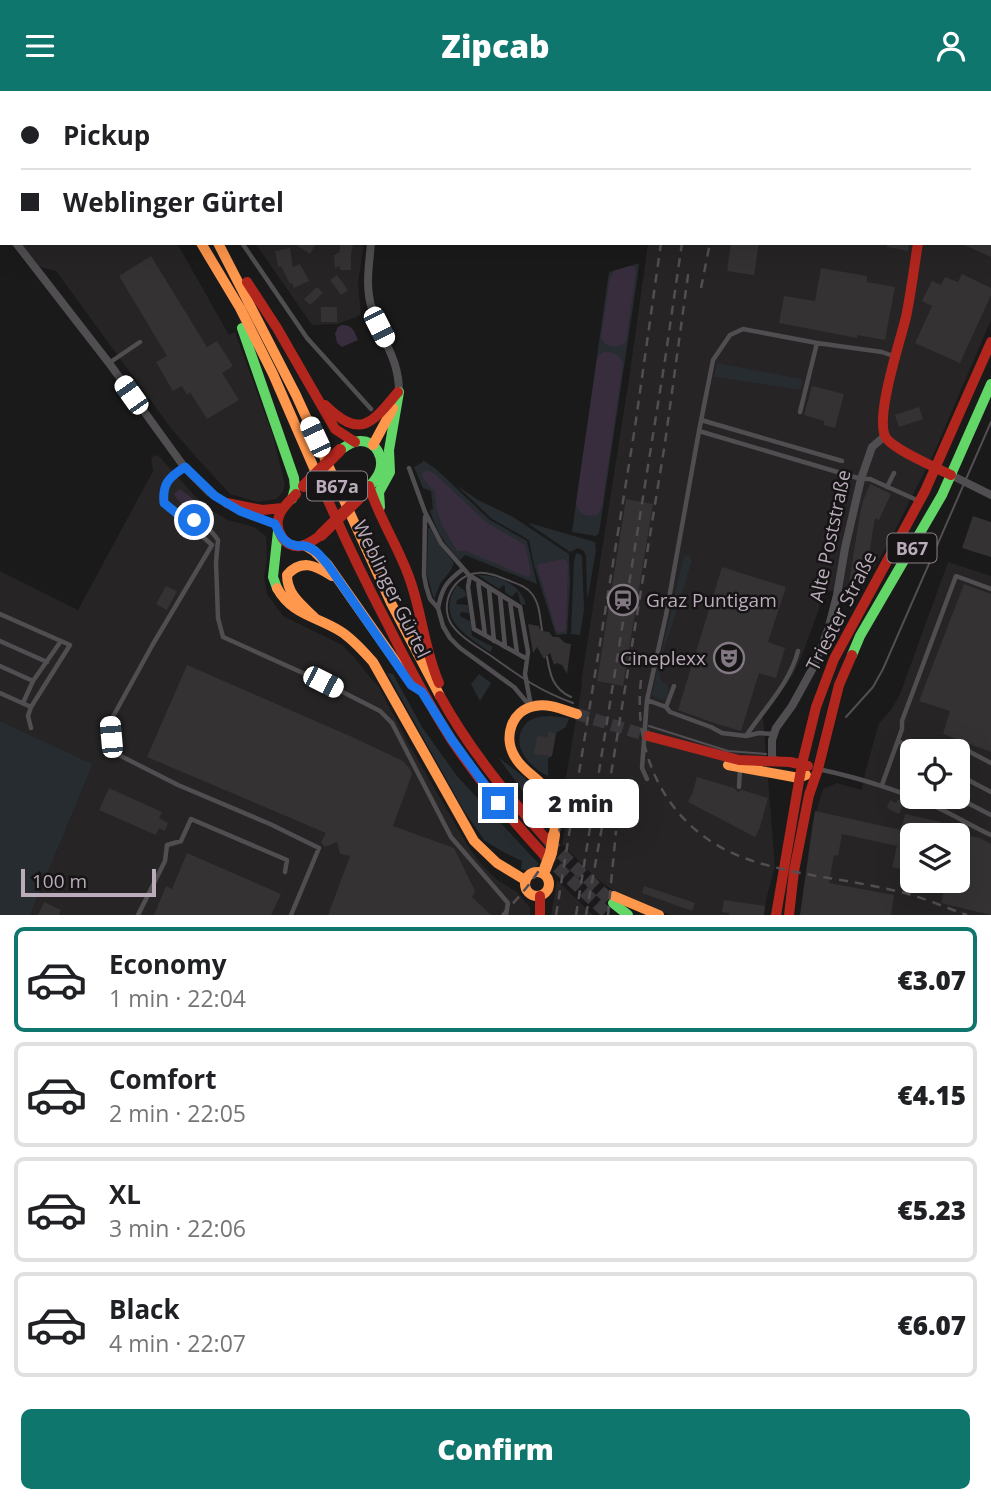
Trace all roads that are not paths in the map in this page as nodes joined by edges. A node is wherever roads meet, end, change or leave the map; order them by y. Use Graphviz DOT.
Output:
graph roads {
  1 [pos="18,245"];
  2 [pos="202,245"];
  3 [pos="221,245"];
  4 [pos="221,245"];
  5 [pos="243,245"];
  6 [pos="371,245"];
  7 [pos="918,245"];
  8 [pos="220,276"];
  9 [pos="140,342"];
  10 [pos="991,342"];
  11 [pos="817,343"];
  12 [pos="897,358"];
  13 [pos="109,363"];
  14 [pos="991,384"];
  15 [pos="399,392"];
  16 [pos="314,393"];
  17 [pos="371,409"];
  18 [pos="800,412"];
  19 [pos="701,420"];
  20 [pos="699,431"];
  21 [pos="885,436"];
  22 [pos="355,442"];
  23 [pos="373,445"];
  24 [pos="822,455"];
  25 [pos="842,461"];
  26 [pos="185,467"];
  27 [pos="819,467"];
  28 [pos="409,468"];
  29 [pos="936,468"];
  30 [pos="894,473"];
  31 [pos="951,475"];
  32 [pos="861,479"];
  33 [pos="887,487"];
  34 [pos="366,490"];
  35 [pos="991,495"];
  36 [pos="919,502"];
  37 [pos="227,503"];
  38 [pos="288,504"];
  39 [pos="425,512"];
  40 [pos="181,517"];
  41 [pos="385,524"];
  42 [pos="278,528"];
  43 [pos="212,545"];
  44 [pos="300,546"];
  45 [pos="218,550"];
  46 [pos="463,569"];
  47 [pos="470,576"];
  48 [pos="478,580"];
  49 [pos="337,581"];
  50 [pos="489,587"];
  51 [pos="277,588"];
  52 [pos="991,589"];
  53 [pos="500,594"];
  54 [pos="510,601"];
  55 [pos="438,608"];
  56 [pos="0,614"];
  57 [pos="315,618"];
  58 [pos="485,635"];
  59 [pos="0,641"];
  60 [pos="61,641"];
  61 [pos="495,641"];
  62 [pos="505,647"];
  63 [pos="798,652"];
  64 [pos="517,653"];
  65 [pos="528,659"];
  66 [pos="47,662"];
  67 [pos="0,666"];
  68 [pos="33,681"];
  69 [pos="674,686"];
  70 [pos="0,692"];
  71 [pos="422,692"];
  72 [pos="647,700"];
  73 [pos="23,703"];
  74 [pos="31,707"];
  75 [pos="531,707"];
  76 [pos="666,707"];
  77 [pos="577,714"];
  78 [pos="31,728"];
  79 [pos="458,728"];
  80 [pos="774,734"];
  81 [pos="648,736"];
  82 [pos="746,736"];
  83 [pos="898,741"];
  84 [pos="666,742"];
  85 [pos="970,752"];
  86 [pos="775,761"];
  87 [pos="991,762"];
  88 [pos="803,764"];
  89 [pos="740,768"];
  90 [pos="818,769"];
  91 [pos="800,778"];
  92 [pos="647,779"];
  93 [pos="970,781"];
  94 [pos="882,785"];
  95 [pos="739,787"];
  96 [pos="900,792"];
  97 [pos="991,792"];
  98 [pos="970,804"];
  99 [pos="940,809"];
  100 [pos="991,815"];
  101 [pos="991,835"];
  102 [pos="550,838"];
  103 [pos="544,855"];
  104 [pos="544,871"];
  105 [pos="285,872"];
  106 [pos="525,880"];
  107 [pos="540,896"];
  108 [pos="138,915"];
  109 [pos="291,915"];
  110 [pos="506,915"];
  111 [pos="540,915"];
  112 [pos="628,915"];
  113 [pos="659,915"];
  114 [pos="776,915"];
  115 [pos="789,915"];
  1 -- 13 [label="street"];
  2 -- 8 [label="main road, Weblinger Gürtel / B67a"];
  3 -- 16 [label="main road"];
  4 -- 79 [label="main road, Weblinger Gürtel / B67a"];
  5 -- 17 [label="lane"];
  6 -- 15 [label="street"];
  7 -- 12 [label="main road"];
  8 -- 38 [label="main road"];
  8 -- 71 [label="main road, Weblinger Gürtel / B67a"];
  9 -- 13 [label="lane"];
  10 -- 29 [label="main road, Triester Straße / B67"];
  11 -- 12 [label="lane"];
  11 -- 18 [label="lane"];
  11 -- 19 [label="lane"];
  12 -- 21 [label="main road"];
  13 -- 26 [label="street"];
  14 -- 31 [label="main road, Triester Straße / B67"];
  15 -- 16 [label="main road"];
  15 -- 23 [label="main road"];
  15 -- 41 [label="main road"];
  16 -- 22 [label="main road"];
  19 -- 20 [label="lane"];
  19 -- 24 [label="lane"];
  20 -- 27 [label="lane"];
  20 -- 72 [label="lane"];
  21 -- 29 [label="main road"];
  21 -- 32 [label="street, Alte Poststraße"];
  22 -- 23 [label="main road"];
  22 -- 38 [label="main road, bridge"];
  23 -- 34 [label="main road"];
  24 -- 25 [label="lane"];
  24 -- 27 [label="lane"];
  26 -- 37 [label="street"];
  26 -- 40 [label="lane"];
  27 -- 32 [label="lane"];
  28 -- 39 [label="lane"];
  29 -- 31 [label="main road"];
  29 -- 36 [label="main road, Triester Straße / B67"];
  30 -- 33 [label="lane"];
  31 -- 35 [label="street"];
  31 -- 90 [label="main road, Triester Straße / B67"];
  32 -- 33 [label="lane"];
  32 -- 80 [label="street, Alte Poststraße"];
  33 -- 36 [label="lane"];
  34 -- 41 [label="main road"];
  34 -- 44 [label="main road, bridge"];
  36 -- 88 [label="main road, Triester Straße / B67"];
  37 -- 38 [label="main road"];
  37 -- 42 [label="main road"];
  38 -- 42 [label="main road"];
  39 -- 46 [label="lane"];
  39 -- 55 [label="lane"];
  40 -- 43 [label="lane"];
  40 -- 45 [label="lane"];
  41 -- 79 [label="main road"];
  42 -- 44 [label="main road"];
  42 -- 51 [label="main road"];
  43 -- 45 [label="lane"];
  43 -- 109 [label="lane"];
  44 -- 49 [label="main road"];
  44 -- 51 [label="main road"];
  45 -- 110 [label="lane"];
  46 -- 47 [label="lane"];
  46 -- 55 [label="lane"];
  47 -- 48 [label="lane"];
  47 -- 58 [label="lane"];
  48 -- 50 [label="lane"];
  48 -- 58 [label="lane"];
  49 -- 57 [label="main road"];
  49 -- 71 [label="main road"];
  50 -- 53 [label="lane"];
  50 -- 61 [label="lane"];
  51 -- 57 [label="main road"];
  52 -- 83 [label="lane"];
  53 -- 54 [label="lane"];
  53 -- 62 [label="lane"];
  54 -- 64 [label="lane"];
  54 -- 65 [label="lane"];
  55 -- 75 [label="lane"];
  56 -- 60 [label="lane"];
  57 -- 106 [label="main road"];
  58 -- 61 [label="lane"];
  59 -- 66 [label="lane"];
  60 -- 66 [label="lane"];
  60 -- 74 [label="lane"];
  61 -- 62 [label="lane"];
  62 -- 64 [label="lane"];
  63 -- 82 [label="lane"];
  64 -- 65 [label="lane"];
  65 -- 75 [label="lane"];
  66 -- 68 [label="lane"];
  67 -- 68 [label="lane"];
  68 -- 73 [label="lane"];
  69 -- 76 [label="lane"];
  70 -- 73 [label="lane"];
  71 -- 103 [label="main road, Weblinger Gürtel / B67a"];
  72 -- 76 [label="lane"];
  72 -- 92 [label="lane"];
  73 -- 74 [label="lane"];
  74 -- 78 [label="lane"];
  75 -- 77 [label="main road"];
  75 -- 102 [label="main road"];
  76 -- 82 [label="lane"];
  79 -- 102 [label="main road, Weblinger Gürtel / B67a"];
  80 -- 82 [label="lane"];
  80 -- 86 [label="street"];
  81 -- 84 [label="main road"];
  83 -- 94 [label="lane"];
  84 -- 86 [label="main road"];
  84 -- 89 [label="main road"];
  85 -- 87 [label="lane"];
  86 -- 88 [label="main road"];
  88 -- 90 [label="main road"];
  88 -- 91 [label="main road, Triester Straße / B67"];
  89 -- 91 [label="main road"];
  89 -- 95 [label="lane"];
  90 -- 91 [label="main road"];
  90 -- 94 [label="lane"];
  90 -- 115 [label="main road, Triester Straße / B67"];
  91 -- 114 [label="main road, Triester Straße / B67"];
  93 -- 97 [label="lane"];
  94 -- 96 [label="lane"];
  98 -- 100 [label="lane"];
  99 -- 101 [label="lane"];
  102 -- 104 [label="main road, bridge"];
  104 -- 106 [label="main road"];
  104 -- 107 [label="main road"];
  105 -- 108 [label="lane"];
  106 -- 107 [label="main road"];
  107 -- 111 [label="main road"];
  112 -- 113 [label="main road"];
}
